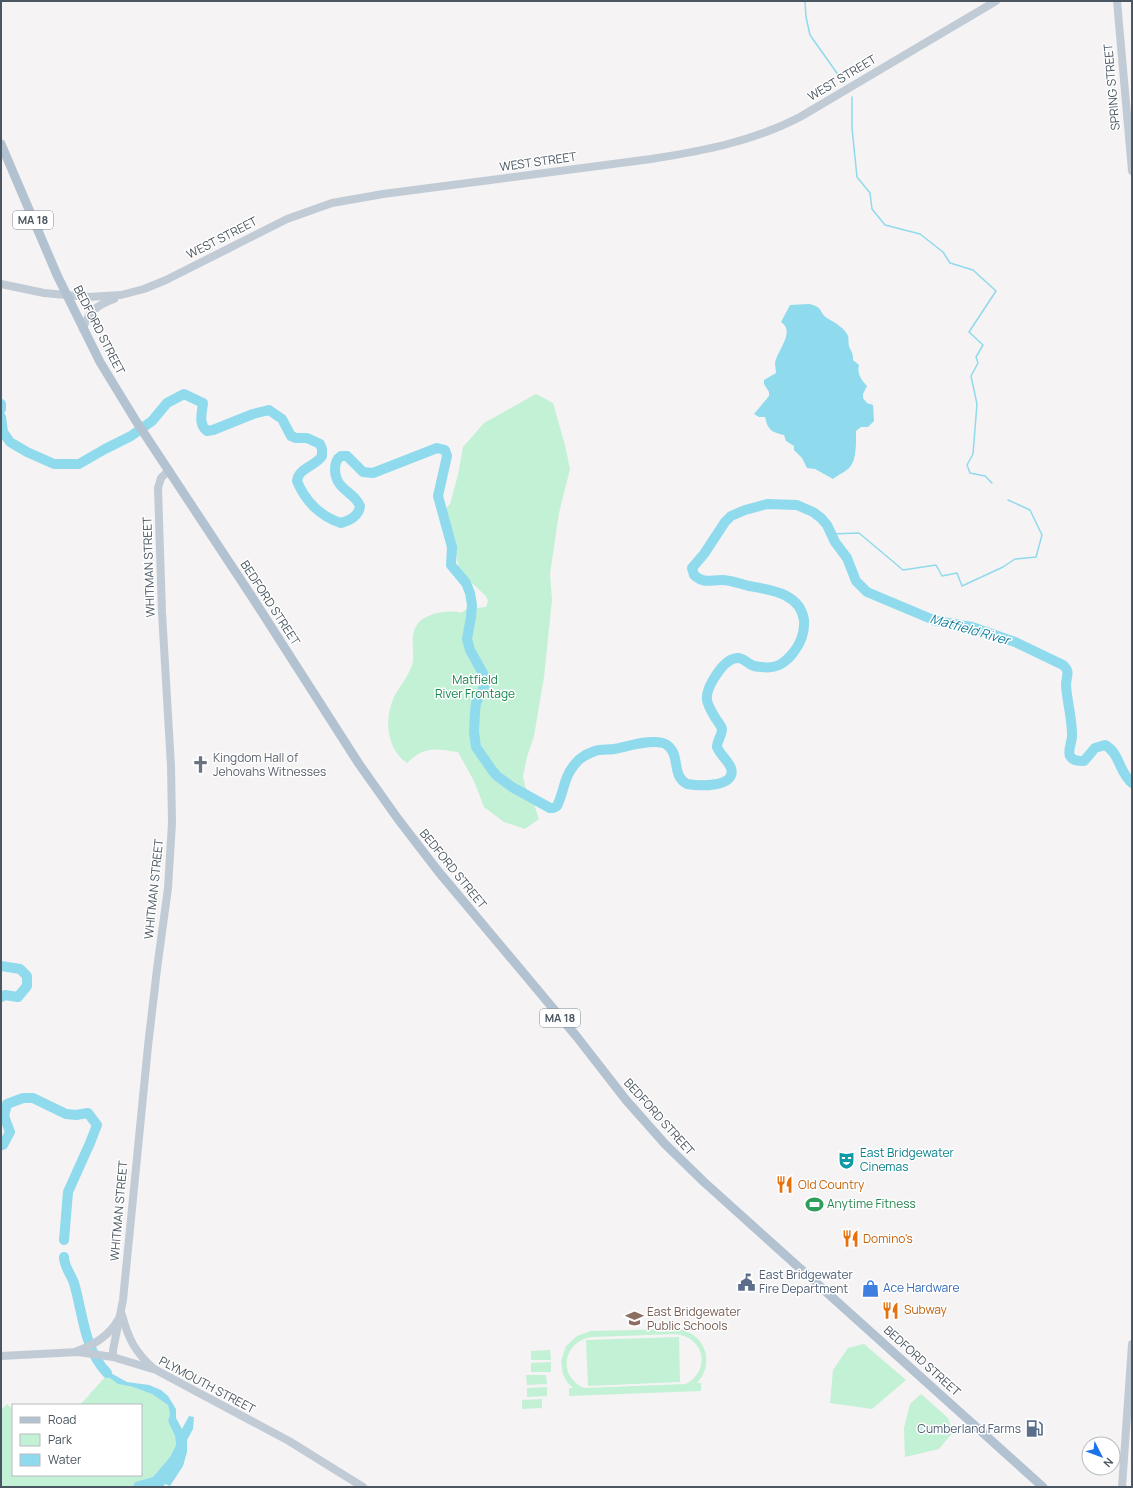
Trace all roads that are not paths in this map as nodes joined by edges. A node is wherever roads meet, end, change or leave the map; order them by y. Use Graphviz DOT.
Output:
graph roads {
  1 [pos="996,1"];
  2 [pos="1117,1"];
  3 [pos="1,144"];
  4 [pos="1132,172"];
  5 [pos="1,284"];
  6 [pos="128,294"];
  7 [pos="67,295"];
  8 [pos="83,329"];
  9 [pos="169,470"];
  10 [pos="122,1312"];
  11 [pos="1132,1344"];
  12 [pos="88,1350"];
  13 [pos="1,1356"];
  14 [pos="110,1357"];
  15 [pos="156,1370"];
  16 [pos="363,1487"];
  17 [pos="1043,1487"];
  18 [pos="1122,1487"];
  1 -- 6 [label="main road, WEST STREET"];
  2 -- 4 [label="main road, SPRING STREET"];
  3 -- 7 [label="main road, BEDFORD STREET / MA 18"];
  5 -- 7 [label="main road, WEST STREET"];
  6 -- 7 [label="main road, WEST STREET"];
  6 -- 8 [label="main road"];
  7 -- 8 [label="main road, BEDFORD STREET / MA 18"];
  8 -- 9 [label="main road, BEDFORD STREET / MA 18"];
  9 -- 10 [label="main road, WHITMAN STREET"];
  9 -- 17 [label="main road, BEDFORD STREET / MA 18"];
  10 -- 12 [label="main road"];
  10 -- 14 [label="main road, WHITMAN STREET"];
  10 -- 15 [label="main road"];
  11 -- 18 [label="main road"];
  12 -- 13 [label="main road, PLYMOUTH STREET"];
  12 -- 14 [label="main road, PLYMOUTH STREET"];
  14 -- 15 [label="main road, PLYMOUTH STREET"];
  15 -- 16 [label="main road, PLYMOUTH STREET"];
}
